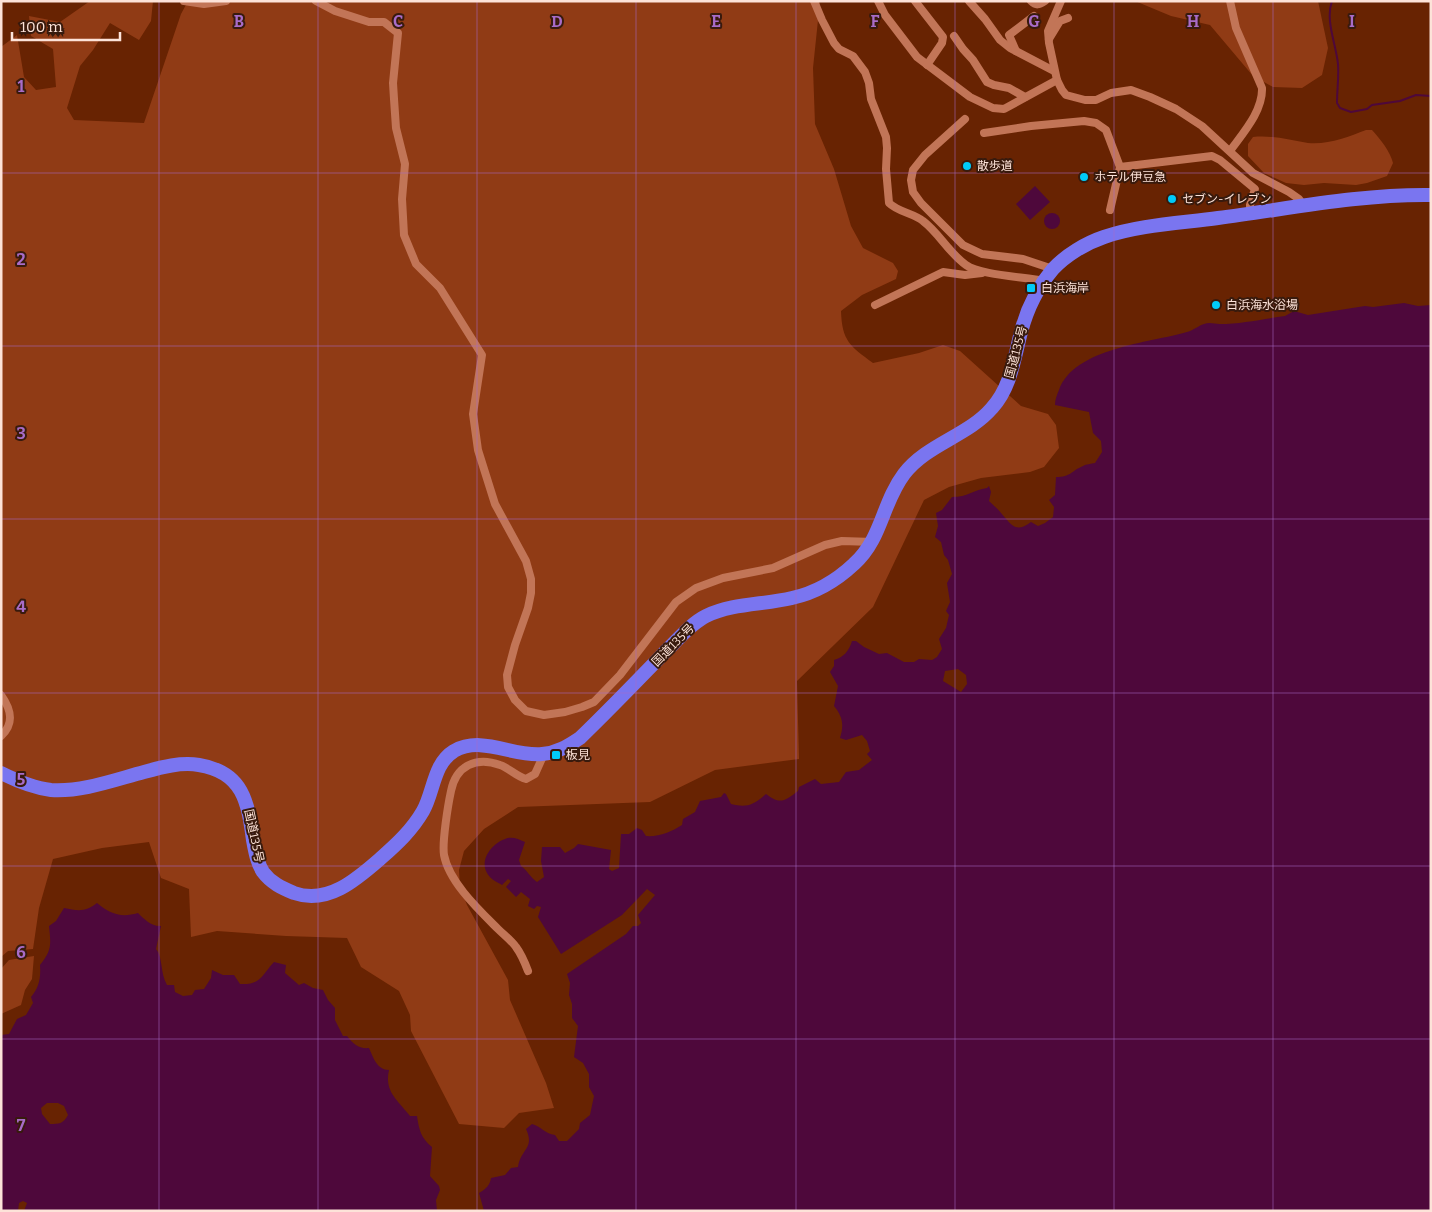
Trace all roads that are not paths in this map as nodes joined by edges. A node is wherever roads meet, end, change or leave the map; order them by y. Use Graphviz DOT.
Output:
graph roads {
  1 [pos="184,1"];
  2 [pos="226,1"];
  3 [pos="316,1"];
  4 [pos="814,1"];
  5 [pos="878,1"];
  6 [pos="915,1"];
  7 [pos="969,1"];
  8 [pos="1030,1"];
  9 [pos="1045,1"];
  10 [pos="1061,1"];
  11 [pos="1230,1"];
  12 [pos="1034,16"];
  13 [pos="1068,18"];
  14 [pos="954,36"];
  15 [pos="1048,40"];
  16 [pos="1016,51"];
  17 [pos="927,66"];
  18 [pos="1054,71"];
  19 [pos="1057,80"];
  20 [pos="1025,97"];
  21 [pos="965,119"];
  22 [pos="984,134"];
  23 [pos="1230,151"];
  24 [pos="1120,167"];
  25 [pos="1431,195"];
  26 [pos="1304,206"];
  27 [pos="1110,210"];
  28 [pos="1250,214"];
  29 [pos="1053,269"];
  30 [pos="987,272"];
  31 [pos="1044,281"];
  32 [pos="875,305"];
  33 [pos="873,542"];
  34 [pos="1,695"];
  35 [pos="1,736"];
  36 [pos="544,754"];
  37 [pos="1,774"];
  38 [pos="528,971"];
  1 -- 2 [label="street"];
  3 -- 33 [label="street"];
  4 -- 30 [label="street"];
  5 -- 17 [label="street"];
  6 -- 17 [label="street"];
  7 -- 16 [label="street"];
  8 -- 9 [label="street"];
  10 -- 15 [label="street"];
  11 -- 23 [label="street"];
  12 -- 16 [label="street"];
  13 -- 15 [label="street"];
  14 -- 20 [label="street"];
  15 -- 18 [label="street"];
  16 -- 18 [label="street"];
  17 -- 20 [label="street"];
  18 -- 19 [label="street"];
  19 -- 20 [label="street"];
  19 -- 23 [label="street"];
  21 -- 29 [label="street"];
  22 -- 24 [label="street"];
  23 -- 26 [label="street"];
  24 -- 27 [label="street"];
  24 -- 28 [label="street"];
  25 -- 26 [label="highway, 国道135号"];
  26 -- 28 [label="highway, 国道135号"];
  28 -- 29 [label="highway, 国道135号"];
  29 -- 31 [label="highway, 国道135号"];
  30 -- 31 [label="street"];
  30 -- 32 [label="street"];
  31 -- 33 [label="highway, 国道135号"];
  33 -- 36 [label="highway, 国道135号"];
  34 -- 35 [label="street"];
  36 -- 37 [label="highway, 国道135号"];
  36 -- 38 [label="street"];
}
